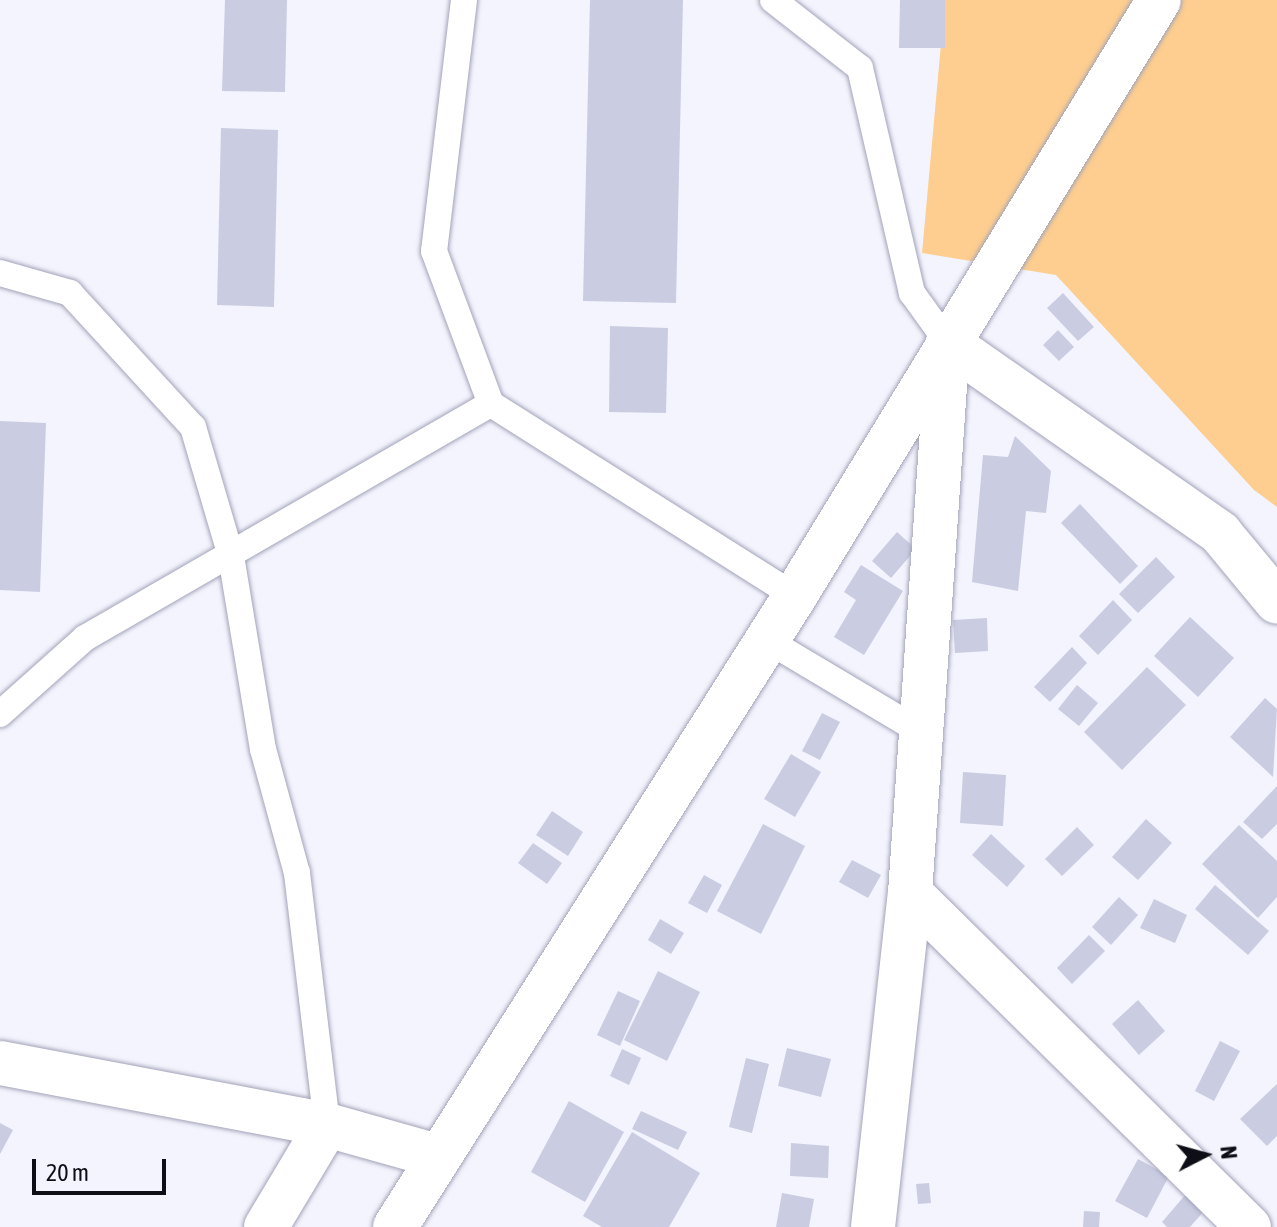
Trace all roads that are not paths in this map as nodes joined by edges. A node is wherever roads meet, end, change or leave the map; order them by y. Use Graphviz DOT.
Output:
graph roads {
  1 [pos="464,0"];
  2 [pos="773,0"];
  3 [pos="1159,0"];
  4 [pos="0,273"];
  5 [pos="948,343"];
  6 [pos="491,404"];
  7 [pos="231,556"];
  8 [pos="795,596"];
  9 [pos="1277,602"];
  10 [pos="767,640"];
  11 [pos="0,714"];
  12 [pos="923,733"];
  13 [pos="910,893"];
  14 [pos="0,1063"];
  15 [pos="327,1125"];
  16 [pos="437,1156"];
  17 [pos="266,1227"];
  18 [pos="395,1227"];
  19 [pos="873,1227"];
  20 [pos="1249,1227"];
  1 -- 6 [label="lane"];
  2 -- 5 [label="lane"];
  3 -- 5 [label="street"];
  4 -- 7 [label="lane"];
  5 -- 8 [label="street"];
  5 -- 9 [label="street"];
  5 -- 12 [label="street"];
  6 -- 7 [label="lane"];
  6 -- 8 [label="lane"];
  7 -- 11 [label="lane"];
  7 -- 15 [label="lane"];
  8 -- 10 [label="street"];
  10 -- 12 [label="lane"];
  10 -- 16 [label="street"];
  12 -- 13 [label="street"];
  13 -- 19 [label="street"];
  13 -- 20 [label="street"];
  14 -- 15 [label="street"];
  15 -- 16 [label="street"];
  15 -- 17 [label="street"];
  16 -- 18 [label="street"];
}
